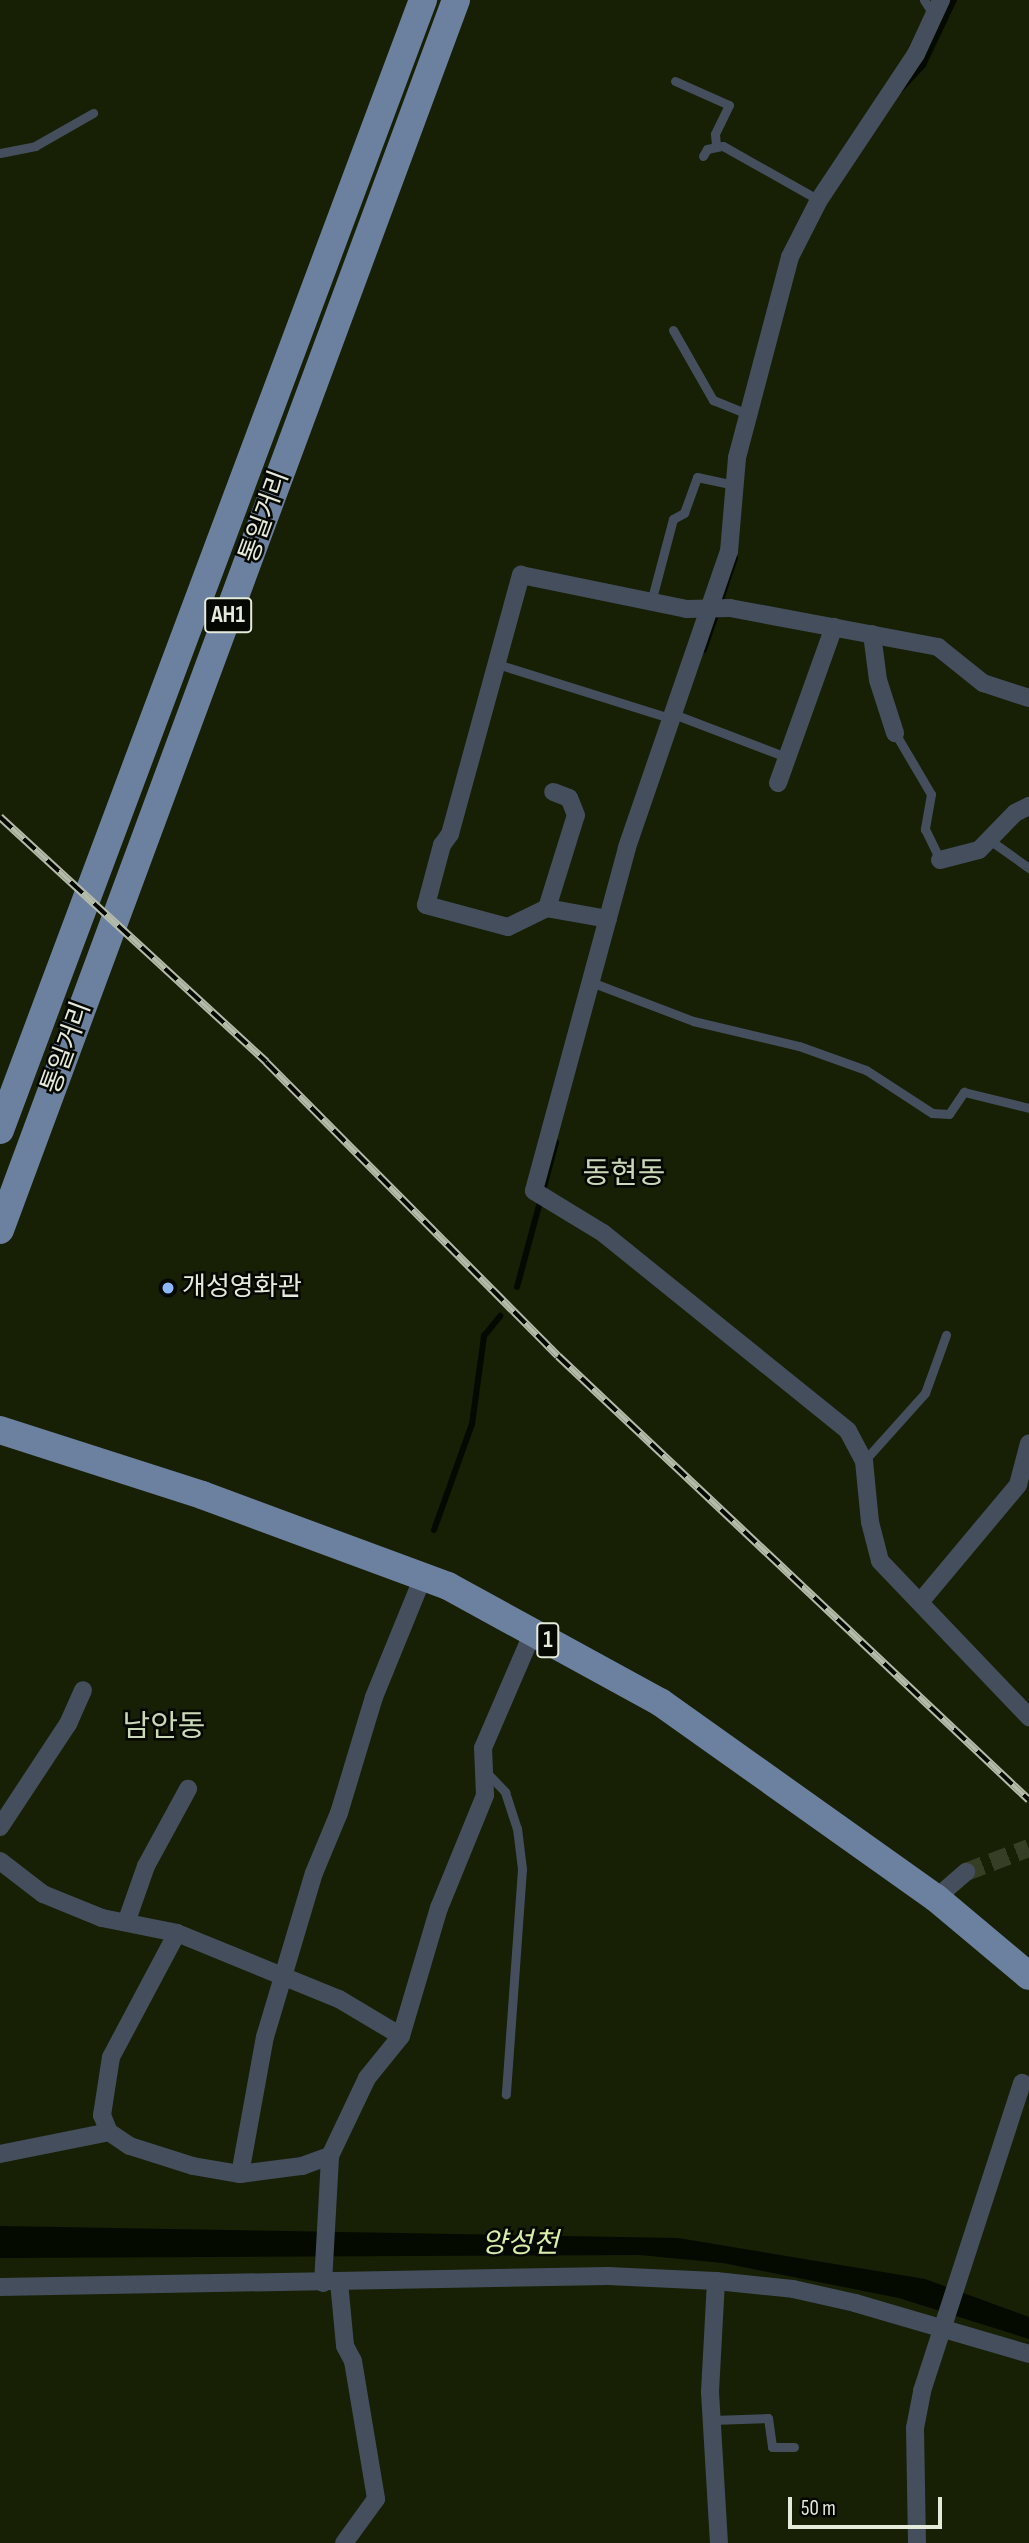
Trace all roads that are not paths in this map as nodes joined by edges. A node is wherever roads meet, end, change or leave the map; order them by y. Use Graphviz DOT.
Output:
graph roads {
  1 [pos="423,0"];
  2 [pos="456,0"];
  3 [pos="933,4"];
  4 [pos="675,81"];
  5 [pos="93,113"];
  6 [pos="716,145"];
  7 [pos="0,153"];
  8 [pos="703,156"];
  9 [pos="819,200"];
  10 [pos="673,330"];
  11 [pos="747,414"];
  12 [pos="736,485"];
  13 [pos="651,601"];
  14 [pos="711,611"];
  15 [pos="834,627"];
  16 [pos="872,634"];
  17 [pos="494,663"];
  18 [pos="1029,698"];
  19 [pos="675,716"];
  20 [pos="895,733"];
  21 [pos="786,757"];
  22 [pos="778,783"];
  23 [pos="552,792"];
  24 [pos="1029,806"];
  25 [pos="991,841"];
  26 [pos="940,860"];
  27 [pos="1029,869"];
  28 [pos="547,908"];
  29 [pos="608,919"];
  30 [pos="595,984"];
  31 [pos="1028,1106"];
  32 [pos="0,1130"];
  33 [pos="0,1230"];
  34 [pos="946,1335"];
  35 [pos="0,1430"];
  36 [pos="1029,1443"];
  37 [pos="864,1461"];
  38 [pos="423,1577"];
  39 [pos="920,1601"];
  40 [pos="533,1632"];
  41 [pos="83,1690"];
  42 [pos="1029,1717"];
  43 [pos="486,1772"];
  44 [pos="188,1789"];
  45 [pos="0,1827"];
  46 [pos="0,1861"];
  47 [pos="966,1872"];
  48 [pos="936,1898"];
  49 [pos="127,1920"];
  50 [pos="177,1933"];
  51 [pos="1029,1976"];
  52 [pos="283,1978"];
  53 [pos="401,2036"];
  54 [pos="1022,2083"];
  55 [pos="506,2094"];
  56 [pos="109,2132"];
  57 [pos="0,2154"];
  58 [pos="330,2155"];
  59 [pos="240,2174"];
  60 [pos="328,2279"];
  61 [pos="716,2281"];
  62 [pos="0,2287"];
  63 [pos="945,2324"];
  64 [pos="1029,2354"];
  65 [pos="712,2420"];
  66 [pos="794,2447"];
  67 [pos="344,2543"];
  68 [pos="719,2543"];
  69 [pos="917,2543"];
  1 -- 32 [label="main road, 통일거리 / AH1"];
  2 -- 33 [label="main road, 통일거리 / AH1"];
  3 -- 9 [label="street"];
  4 -- 6 [label="lane"];
  5 -- 7 [label="lane"];
  6 -- 8 [label="lane"];
  6 -- 9 [label="lane"];
  9 -- 11 [label="street"];
  10 -- 11 [label="lane"];
  11 -- 12 [label="street"];
  12 -- 13 [label="lane"];
  12 -- 14 [label="street"];
  13 -- 14 [label="street"];
  13 -- 17 [label="street"];
  14 -- 15 [label="street"];
  14 -- 19 [label="street"];
  15 -- 16 [label="street"];
  15 -- 21 [label="street"];
  16 -- 18 [label="street"];
  16 -- 20 [label="street"];
  17 -- 19 [label="lane"];
  17 -- 28 [label="street"];
  19 -- 21 [label="lane"];
  19 -- 29 [label="street"];
  20 -- 26 [label="lane"];
  21 -- 22 [label="street"];
  23 -- 28 [label="street"];
  24 -- 25 [label="street"];
  25 -- 26 [label="street"];
  25 -- 27 [label="lane"];
  28 -- 29 [label="street"];
  29 -- 30 [label="street"];
  30 -- 31 [label="lane"];
  30 -- 37 [label="street"];
  34 -- 37 [label="lane"];
  35 -- 38 [label="main road, 1"];
  36 -- 39 [label="street"];
  37 -- 39 [label="street"];
  38 -- 40 [label="main road, 1"];
  38 -- 52 [label="street"];
  39 -- 42 [label="street"];
  40 -- 43 [label="street"];
  40 -- 48 [label="main road, 1"];
  41 -- 45 [label="street"];
  43 -- 53 [label="street"];
  43 -- 55 [label="lane"];
  44 -- 49 [label="street"];
  46 -- 49 [label="street"];
  47 -- 48 [label="street"];
  48 -- 51 [label="main road, 1"];
  49 -- 50 [label="street"];
  50 -- 52 [label="street"];
  50 -- 56 [label="street"];
  52 -- 53 [label="street"];
  52 -- 59 [label="street"];
  53 -- 58 [label="street"];
  54 -- 63 [label="street"];
  56 -- 57 [label="street"];
  56 -- 59 [label="street"];
  58 -- 59 [label="street"];
  58 -- 60 [label="street"];
  60 -- 61 [label="street"];
  60 -- 62 [label="street"];
  60 -- 67 [label="street"];
  61 -- 63 [label="street"];
  61 -- 65 [label="street"];
  63 -- 64 [label="street"];
  63 -- 69 [label="street"];
  65 -- 66 [label="lane"];
  65 -- 68 [label="street"];
}
